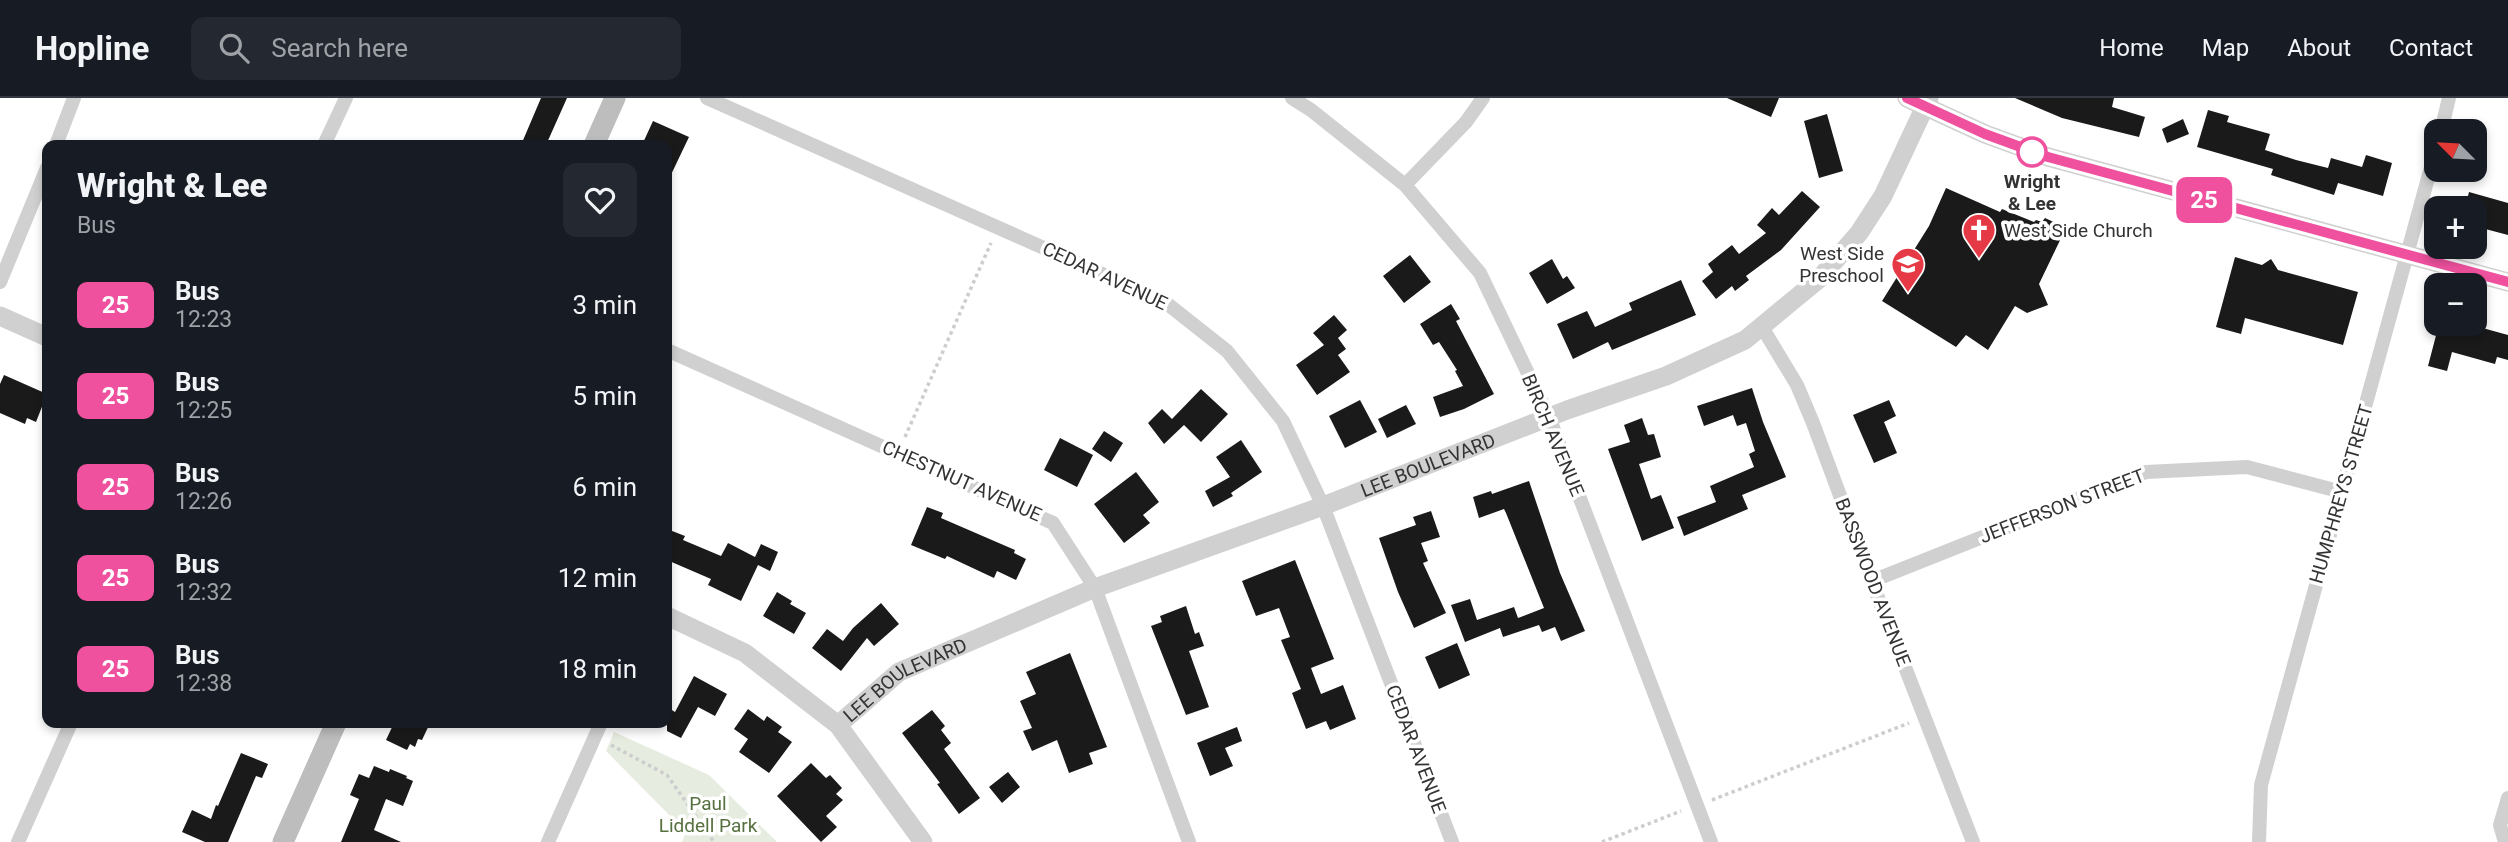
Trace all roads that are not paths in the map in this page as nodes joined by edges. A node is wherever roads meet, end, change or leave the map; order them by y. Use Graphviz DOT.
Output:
graph roads {
  1 [pos="74,98"];
  2 [pos="346,98"];
  3 [pos="615,98"];
  4 [pos="707,98"];
  5 [pos="1292,98"];
  6 [pos="1483,98"];
  7 [pos="1907,98"];
  8 [pos="2449,98"];
  9 [pos="1928,102"];
  10 [pos="2444,119"];
  11 [pos="59,140"];
  12 [pos="326,140"];
  13 [pos="596,140"];
  14 [pos="42,180"];
  15 [pos="2427,182"];
  16 [pos="1405,185"];
  17 [pos="2408,256"];
  18 [pos="0,282"];
  19 [pos="2508,282"];
  20 [pos="0,316"];
  21 [pos="1762,327"];
  22 [pos="42,335"];
  23 [pos="672,352"];
  24 [pos="1549,417"];
  25 [pos="2342,492"];
  26 [pos="1323,506"];
  27 [pos="1872,581"];
  28 [pos="1095,588"];
  29 [pos="672,618"];
  30 [pos="838,724"];
  31 [pos="69,728"];
  32 [pos="335,728"];
  33 [pos="599,728"];
  34 [pos="2508,798"];
  35 [pos="18,842"];
  36 [pos="283,842"];
  37 [pos="548,842"];
  38 [pos="923,842"];
  39 [pos="1189,842"];
  40 [pos="1452,842"];
  41 [pos="1711,842"];
  42 [pos="1973,842"];
  43 [pos="2259,842"];
  44 [pos="2505,842"];
  1 -- 11 [label="street"];
  2 -- 12 [label="street"];
  3 -- 13 [label="main road"];
  4 -- 26 [label="street, CEDAR AVENUE"];
  5 -- 16 [label="street, BIRCH AVENUE"];
  6 -- 16 [label="street"];
  7 -- 9 [label="street"];
  8 -- 10 [label="street"];
  9 -- 17 [label="street"];
  9 -- 21 [label="street, LEE BOULEVARD"];
  14 -- 18 [label="street"];
  15 -- 17 [label="street, HUMPHREYS STREET"];
  16 -- 24 [label="street, BIRCH AVENUE"];
  17 -- 19 [label="street"];
  17 -- 25 [label="street, HUMPHREYS STREET"];
  20 -- 22 [label="street"];
  21 -- 24 [label="street, LEE BOULEVARD"];
  21 -- 27 [label="street, BASSWOOD AVENUE"];
  23 -- 28 [label="street, CHESTNUT AVENUE"];
  24 -- 26 [label="street, LEE BOULEVARD"];
  24 -- 41 [label="street, BIRCH AVENUE"];
  25 -- 27 [label="street, JEFFERSON STREET"];
  25 -- 43 [label="street, HUMPHREYS STREET"];
  26 -- 28 [label="street, LEE BOULEVARD"];
  26 -- 40 [label="street, CEDAR AVENUE"];
  27 -- 42 [label="street, BASSWOOD AVENUE"];
  28 -- 30 [label="street, LEE BOULEVARD"];
  28 -- 39 [label="street, CHESTNUT AVENUE"];
  29 -- 30 [label="street"];
  30 -- 38 [label="street"];
  31 -- 35 [label="street"];
  32 -- 36 [label="main road"];
  33 -- 37 [label="street"];
  34 -- 44 [label="street"];
}
